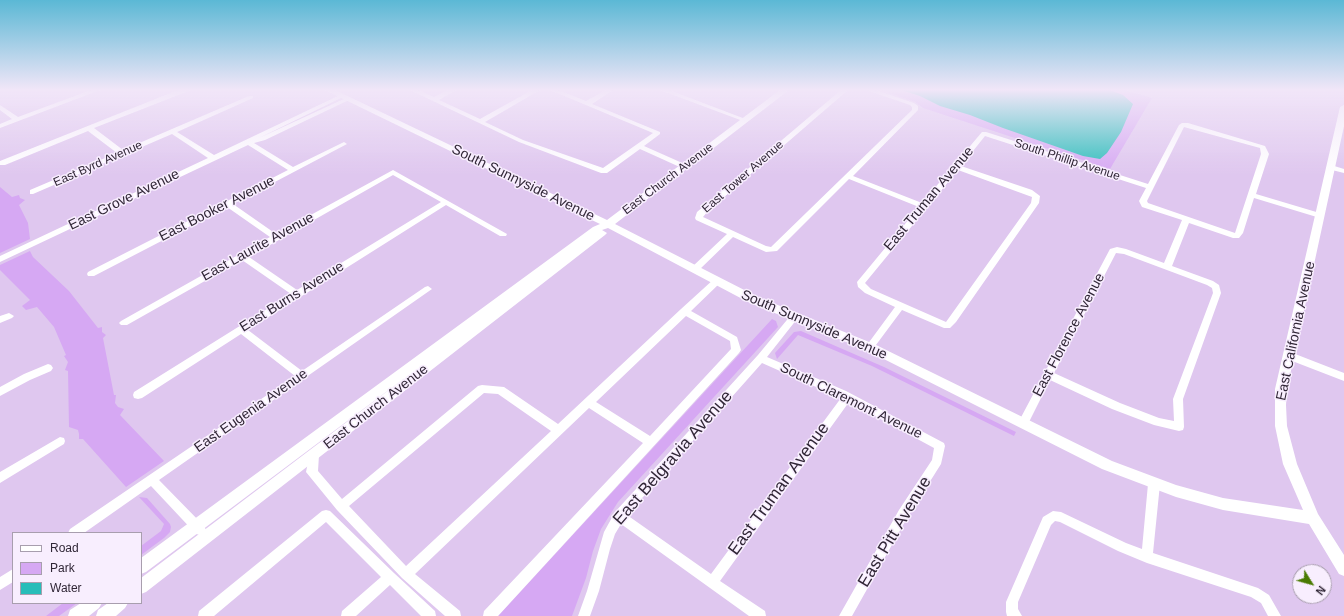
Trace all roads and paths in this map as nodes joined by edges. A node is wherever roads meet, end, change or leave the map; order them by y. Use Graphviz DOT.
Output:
graph roads {
  1 [pos="20,119"];
  2 [pos="111,119"];
  3 [pos="200,119"];
  4 [pos="304,119"];
  5 [pos="388,119"];
  6 [pos="473,119"];
  7 [pos="486,119"];
  8 [pos="625,119"];
  9 [pos="742,119"];
  10 [pos="811,119"];
  11 [pos="906,119"];
  12 [pos="1341,119"];
  13 [pos="17,120"];
  14 [pos="745,120"];
  15 [pos="480,122"];
  16 [pos="0,126"];
  17 [pos="88,128"];
  18 [pos="172,131"];
  19 [pos="984,133"];
  20 [pos="248,142"];
  21 [pos="344,144"];
  22 [pos="638,146"];
  23 [pos="122,153"];
  24 [pos="213,158"];
  25 [pos="2,163"];
  26 [pos="686,166"];
  27 [pos="957,167"];
  28 [pos="1331,167"];
  29 [pos="294,170"];
  30 [pos="1344,171"];
  31 [pos="847,176"];
  32 [pos="1151,187"];
  33 [pos="33,192"];
  34 [pos="1251,195"];
  35 [pos="446,202"];
  36 [pos="227,204"];
  37 [pos="924,206"];
  38 [pos="1320,216"];
  39 [pos="1186,220"];
  40 [pos="608,224"];
  41 [pos="503,234"];
  42 [pos="732,234"];
  43 [pos="275,237"];
  44 [pos="242,256"];
  45 [pos="0,259"];
  46 [pos="1167,267"];
  47 [pos="695,269"];
  48 [pos="90,274"];
  49 [pos="717,281"];
  50 [pos="428,289"];
  51 [pos="297,294"];
  52 [pos="900,305"];
  53 [pos="684,311"];
  54 [pos="9,316"];
  55 [pos="794,317"];
  56 [pos="0,320"];
  57 [pos="124,323"];
  58 [pos="240,329"];
  59 [pos="870,347"];
  60 [pos="1290,356"];
  61 [pos="761,358"];
  62 [pos="48,368"];
  63 [pos="1049,375"];
  64 [pos="302,376"];
  65 [pos="1344,377"];
  66 [pos="0,392"];
  67 [pos="138,394"];
  68 [pos="847,397"];
  69 [pos="588,402"];
  70 [pos="1023,423"];
  71 [pos="558,430"];
  72 [pos="60,441"];
  73 [pos="651,442"];
  74 [pos="303,446"];
  75 [pos="940,446"];
  76 [pos="314,455"];
  77 [pos="0,478"];
  78 [pos="152,480"];
  79 [pos="1154,484"];
  80 [pos="341,506"];
  81 [pos="619,516"];
  82 [pos="1313,518"];
  83 [pos="196,526"];
  84 [pos="75,532"];
  85 [pos="207,536"];
  86 [pos="1147,556"];
  87 [pos="142,566"];
  88 [pos="1344,569"];
  89 [pos="406,574"];
  90 [pos="12,576"];
  91 [pos="390,577"];
  92 [pos="712,582"];
  93 [pos="0,584"];
  94 [pos="142,586"];
  95 [pos="93,604"];
  96 [pos="119,604"];
  97 [pos="1014,614"];
  98 [pos="76,616"];
  99 [pos="104,616"];
  100 [pos="204,616"];
  101 [pos="347,616"];
  102 [pos="430,616"];
  103 [pos="455,616"];
  104 [pos="489,616"];
  105 [pos="584,616"];
  106 [pos="760,616"];
  107 [pos="845,616"];
  108 [pos="1275,616"];
  1 -- 13 [label="street"];
  2 -- 17 [label="street"];
  3 -- 18 [label="street, East Byrd Avenue"];
  4 -- 20 [label="street, East Grove Avenue"];
  5 -- 40 [label="street, South Sunnyside Avenue"];
  6 -- 15 [label="street"];
  7 -- 15 [label="street"];
  8 -- 22 [label="street"];
  9 -- 14 [label="street"];
  10 -- 42 [label="street, East Tower Avenue"];
  11 -- 31 [label="street"];
  12 -- 28 [label="street, East California Avenue"];
  13 -- 16 [label="street"];
  14 -- 26 [label="street, East Church Avenue"];
  15 -- 22 [label="street"];
  17 -- 23 [label="street"];
  17 -- 25 [label="street"];
  18 -- 23 [label="street, East Byrd Avenue"];
  18 -- 24 [label="street"];
  19 -- 27 [label="street, East Truman Avenue"];
  19 -- 32 [label="street, South Phillip Avenue"];
  20 -- 24 [label="street, East Grove Avenue"];
  20 -- 29 [label="street"];
  21 -- 29 [label="street, East Booker Avenue"];
  22 -- 26 [label="street"];
  23 -- 33 [label="street, East Byrd Avenue"];
  24 -- 45 [label="street, East Grove Avenue"];
  26 -- 40 [label="street, East Church Avenue"];
  27 -- 37 [label="street, East Truman Avenue"];
  27 -- 52 [label="street"];
  28 -- 30 [label="street"];
  28 -- 38 [label="street, East California Avenue"];
  29 -- 36 [label="street, East Booker Avenue"];
  31 -- 37 [label="street"];
  31 -- 42 [label="street"];
  32 -- 34 [label="street"];
  32 -- 39 [label="street"];
  34 -- 38 [label="street"];
  34 -- 39 [label="street"];
  35 -- 41 [label="street"];
  35 -- 43 [label="street, East Laurite Avenue"];
  35 -- 51 [label="street, East Burns Avenue"];
  36 -- 43 [label="street"];
  36 -- 48 [label="street, East Booker Avenue"];
  37 -- 52 [label="street, East Truman Avenue"];
  38 -- 60 [label="street, East California Avenue"];
  39 -- 46 [label="street"];
  40 -- 47 [label="street, South Sunnyside Avenue"];
  40 -- 74 [label="street, East Church Avenue"];
  40 -- 76 [label="street, East Church Avenue"];
  42 -- 47 [label="street"];
  43 -- 44 [label="street, East Laurite Avenue"];
  44 -- 51 [label="street"];
  44 -- 57 [label="street, East Laurite Avenue"];
  46 -- 63 [label="street, East Florence Avenue"];
  46 -- 63 [label="street"];
  47 -- 49 [label="street, South Sunnyside Avenue"];
  49 -- 53 [label="street"];
  49 -- 55 [label="street, South Sunnyside Avenue"];
  50 -- 64 [label="street, East Eugenia Avenue"];
  51 -- 58 [label="street, East Burns Avenue"];
  52 -- 59 [label="street"];
  53 -- 69 [label="street"];
  53 -- 73 [label="street"];
  54 -- 56 [label="street"];
  55 -- 59 [label="street, South Sunnyside Avenue"];
  55 -- 61 [label="street, East Belgravia Avenue"];
  58 -- 64 [label="street"];
  58 -- 67 [label="street, East Burns Avenue"];
  59 -- 70 [label="street, South Sunnyside Avenue"];
  60 -- 65 [label="street"];
  60 -- 82 [label="street, East California Avenue"];
  61 -- 68 [label="street, South Claremont Avenue"];
  61 -- 81 [label="street, East Belgravia Avenue"];
  62 -- 66 [label="street"];
  63 -- 70 [label="street, East Florence Avenue"];
  64 -- 78 [label="street, East Eugenia Avenue"];
  68 -- 75 [label="street, South Claremont Avenue"];
  68 -- 92 [label="street, East Truman Avenue"];
  69 -- 71 [label="street"];
  69 -- 73 [label="street"];
  70 -- 79 [label="street, South Sunnyside Avenue"];
  71 -- 80 [label="street"];
  71 -- 89 [label="street"];
  72 -- 77 [label="street"];
  73 -- 104 [label="street"];
  74 -- 76 [label="street"];
  74 -- 83 [label="street, East Church Avenue"];
  75 -- 107 [label="street, East Pitt Avenue"];
  76 -- 80 [label="street"];
  76 -- 85 [label="street, East Church Avenue"];
  78 -- 83 [label="street"];
  78 -- 84 [label="street, East Eugenia Avenue"];
  79 -- 82 [label="street, South Sunnyside Avenue"];
  79 -- 86 [label="street"];
  80 -- 89 [label="street"];
  81 -- 92 [label="street"];
  81 -- 105 [label="street, East Belgravia Avenue"];
  82 -- 88 [label="street, East California Avenue"];
  83 -- 85 [label="street"];
  83 -- 87 [label="street, East Church Avenue"];
  85 -- 94 [label="street, East Church Avenue"];
  86 -- 97 [label="street"];
  86 -- 108 [label="street"];
  89 -- 103 [label="street"];
  90 -- 93 [label="street"];
  91 -- 100 [label="street"];
  91 -- 101 [label="street"];
  91 -- 102 [label="street"];
  92 -- 106 [label="street"];
  95 -- 98 [label="street"];
  96 -- 99 [label="street"];
}
